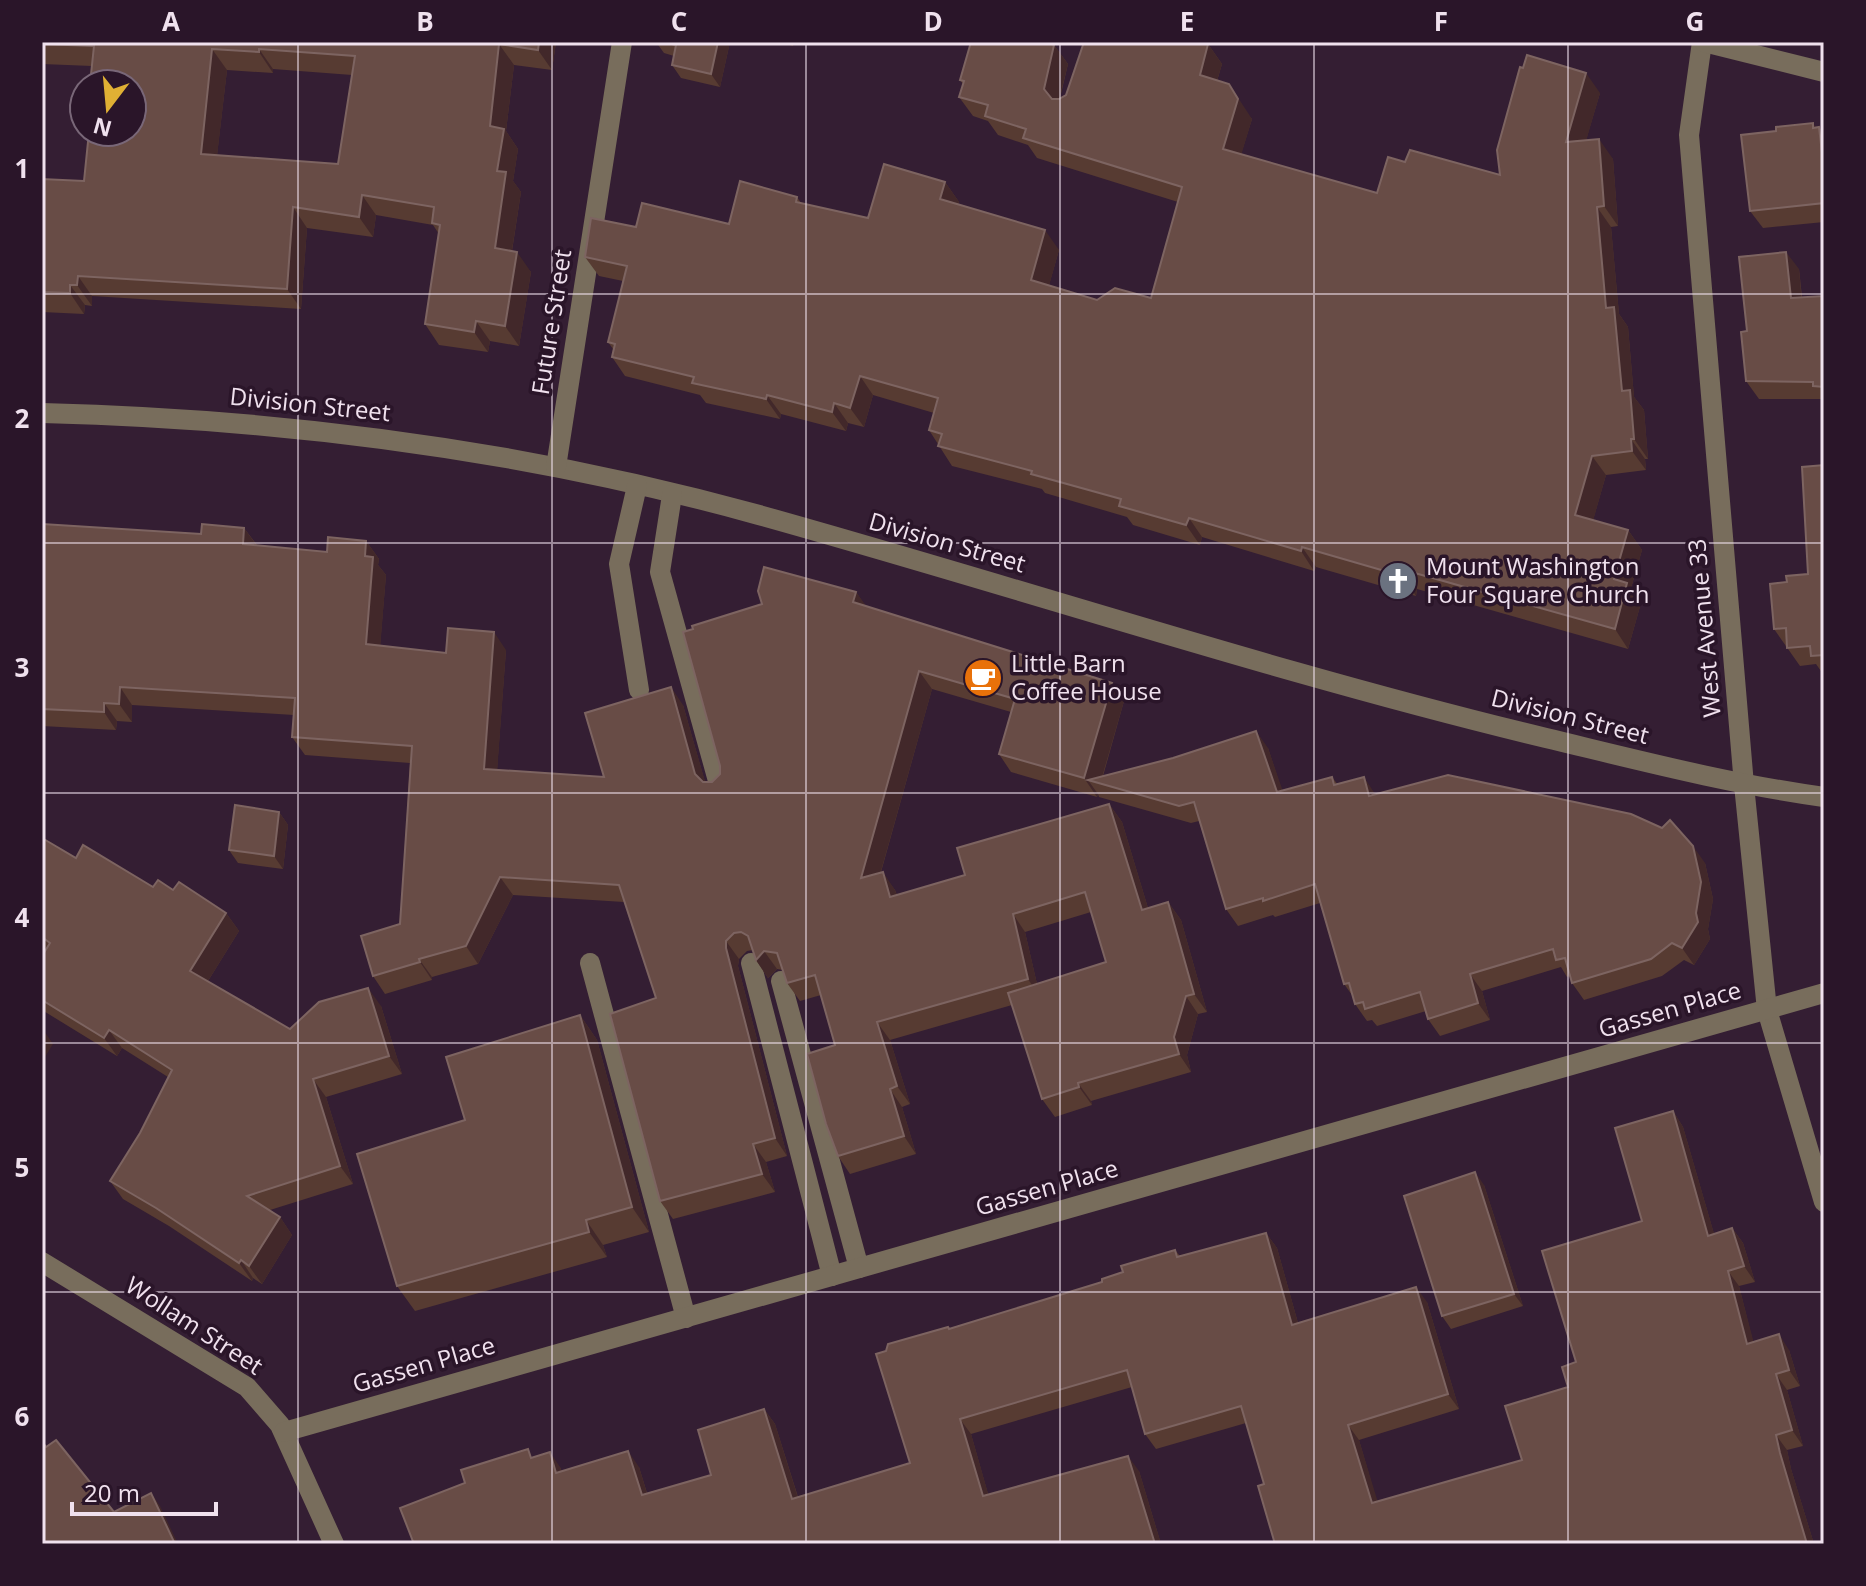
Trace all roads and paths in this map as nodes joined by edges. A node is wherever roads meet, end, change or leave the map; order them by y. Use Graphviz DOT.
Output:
graph roads {
  1 [pos="622,42"];
  2 [pos="1703,42"];
  3 [pos="1824,72"];
  4 [pos="42,413"];
  5 [pos="556,467"];
  6 [pos="637,486"];
  7 [pos="672,495"];
  8 [pos="639,690"];
  9 [pos="1744,785"];
  10 [pos="720,788"];
  11 [pos="1824,797"];
  12 [pos="590,963"];
  13 [pos="751,963"];
  14 [pos="781,981"];
  15 [pos="1824,993"];
  16 [pos="1767,1010"];
  17 [pos="1824,1202"];
  18 [pos="42,1262"];
  19 [pos="859,1268"];
  20 [pos="832,1276"];
  21 [pos="686,1318"];
  22 [pos="284,1432"];
  23 [pos="334,1544"];
  1 -- 5 [label="street, Future Street"];
  2 -- 3 [label="street"];
  2 -- 9 [label="street, West Avenue 33"];
  4 -- 5 [label="street, Division Street"];
  5 -- 6 [label="street, Division Street"];
  6 -- 7 [label="street, Division Street"];
  6 -- 8 [label="street"];
  7 -- 9 [label="street, Division Street"];
  7 -- 10 [label="street"];
  9 -- 11 [label="street, Division Street"];
  9 -- 16 [label="street, West Avenue 33"];
  12 -- 21 [label="street"];
  13 -- 20 [label="street"];
  14 -- 19 [label="street"];
  15 -- 16 [label="street, Gassen Place"];
  16 -- 17 [label="street, West Avenue 33"];
  16 -- 19 [label="street, Gassen Place"];
  18 -- 22 [label="street, Wollam Street"];
  19 -- 20 [label="street, Gassen Place"];
  20 -- 21 [label="street, Gassen Place"];
  21 -- 22 [label="street, Gassen Place"];
  22 -- 23 [label="street, Wollam Street"];
}
